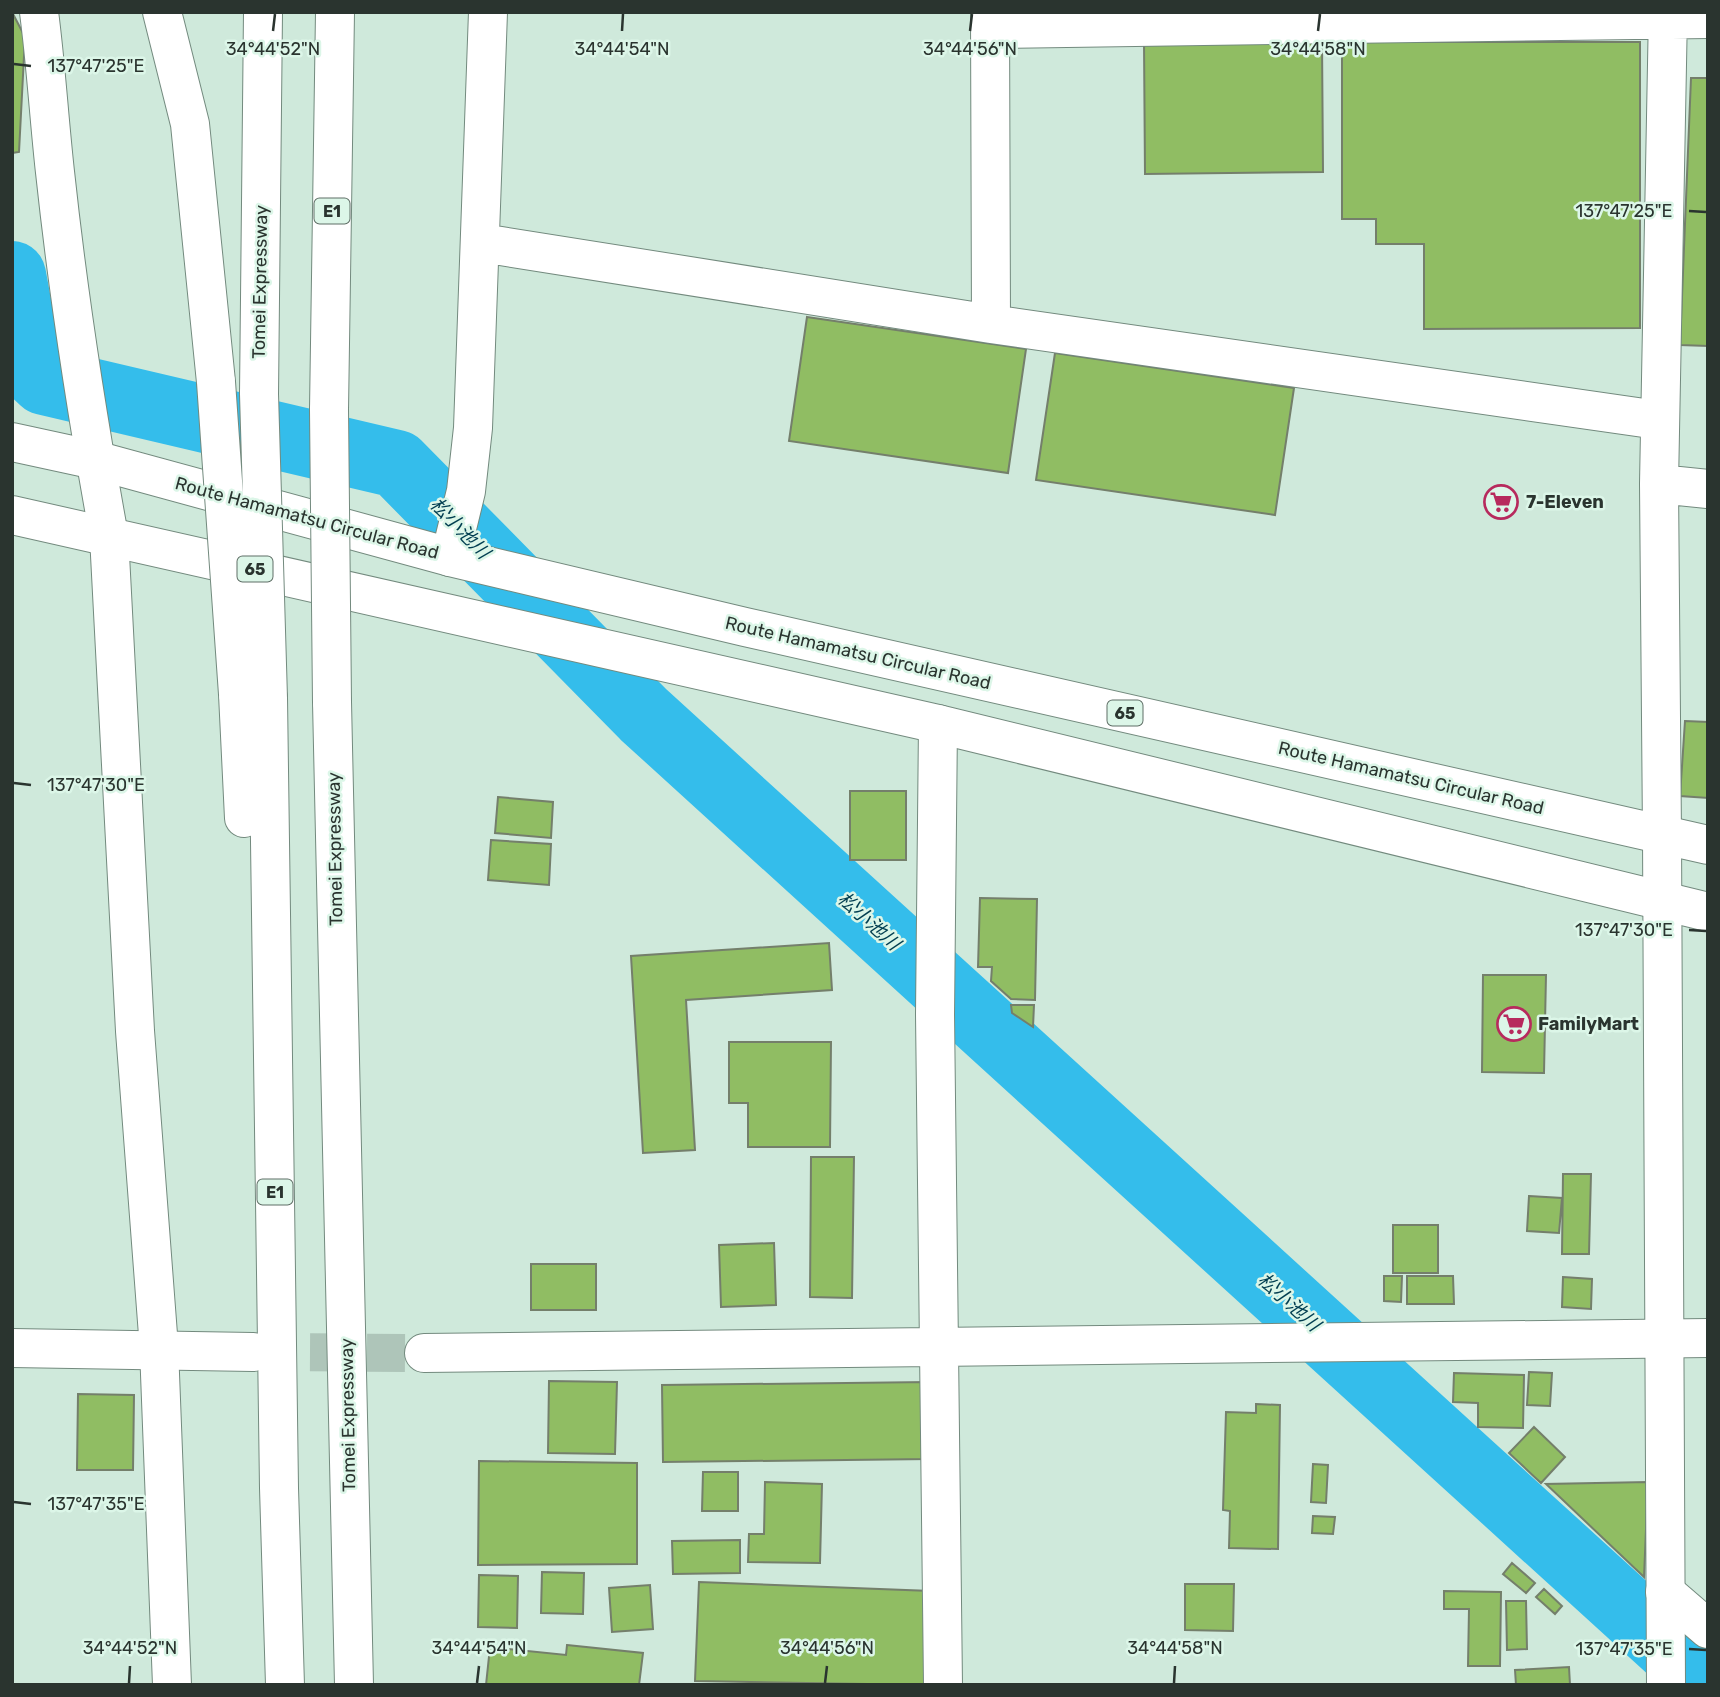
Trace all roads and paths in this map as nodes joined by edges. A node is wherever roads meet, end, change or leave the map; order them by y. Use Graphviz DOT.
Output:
graph roads {
  1 [pos="39,12"];
  2 [pos="162,12"];
  3 [pos="263,12"];
  4 [pos="335,12"];
  5 [pos="488,12"];
  6 [pos="1668,15"];
  7 [pos="1708,19"];
  8 [pos="990,21"];
  9 [pos="482,243"];
  10 [pos="991,324"];
  11 [pos="1658,421"];
  12 [pos="12,442"];
  13 [pos="95,460"];
  14 [pos="1659,484"];
  15 [pos="1708,489"];
  16 [pos="12,515"];
  17 [pos="109,536"];
  18 [pos="433,552"];
  19 [pos="253,696"];
  20 [pos="938,724"];
  21 [pos="1662,835"];
  22 [pos="1708,845"];
  23 [pos="1662,902"];
  24 [pos="1708,912"];
  25 [pos="1662,1338"];
  26 [pos="1708,1338"];
  27 [pos="938,1347"];
  28 [pos="12,1348"];
  29 [pos="159,1348"];
  30 [pos="253,1352"];
  31 [pos="424,1353"];
  32 [pos="1666,1604"];
  33 [pos="1708,1629"];
  34 [pos="172,1685"];
  35 [pos="285,1685"];
  36 [pos="354,1685"];
  37 [pos="943,1685"];
  38 [pos="1666,1685"];
  1 -- 13 [label="main road"];
  2 -- 19 [label="main road, bridge"];
  3 -- 19 [label="main road, Tomei Expressway / E1, bridge"];
  4 -- 36 [label="main road, Tomei Expressway / E1, bridge"];
  5 -- 9 [label="main road"];
  6 -- 7 [label="main road"];
  6 -- 8 [label="main road"];
  6 -- 11 [label="main road"];
  8 -- 10 [label="main road"];
  9 -- 10 [label="main road"];
  9 -- 18 [label="main road"];
  10 -- 11 [label="main road"];
  11 -- 14 [label="main road"];
  12 -- 13 [label="main road, Route Hamamatsu Circular Road / 65"];
  13 -- 17 [label="main road"];
  13 -- 18 [label="main road, Route Hamamatsu Circular Road / 65"];
  14 -- 15 [label="main road"];
  14 -- 21 [label="main road"];
  16 -- 17 [label="main road, 65"];
  17 -- 20 [label="main road, 65"];
  17 -- 29 [label="main road"];
  18 -- 21 [label="main road, Route Hamamatsu Circular Road / 65"];
  19 -- 35 [label="main road, Tomei Expressway / E1"];
  20 -- 23 [label="main road, 65"];
  20 -- 27 [label="main road"];
  21 -- 22 [label="main road, Route Hamamatsu Circular Road / 65"];
  21 -- 23 [label="main road"];
  23 -- 24 [label="main road, 65"];
  23 -- 25 [label="main road"];
  25 -- 26 [label="main road"];
  25 -- 27 [label="main road"];
  25 -- 32 [label="main road"];
  27 -- 31 [label="main road"];
  27 -- 37 [label="main road"];
  28 -- 29 [label="main road"];
  29 -- 30 [label="main road"];
  29 -- 34 [label="main road"];
  32 -- 33 [label="main road"];
  32 -- 38 [label="main road"];
}
